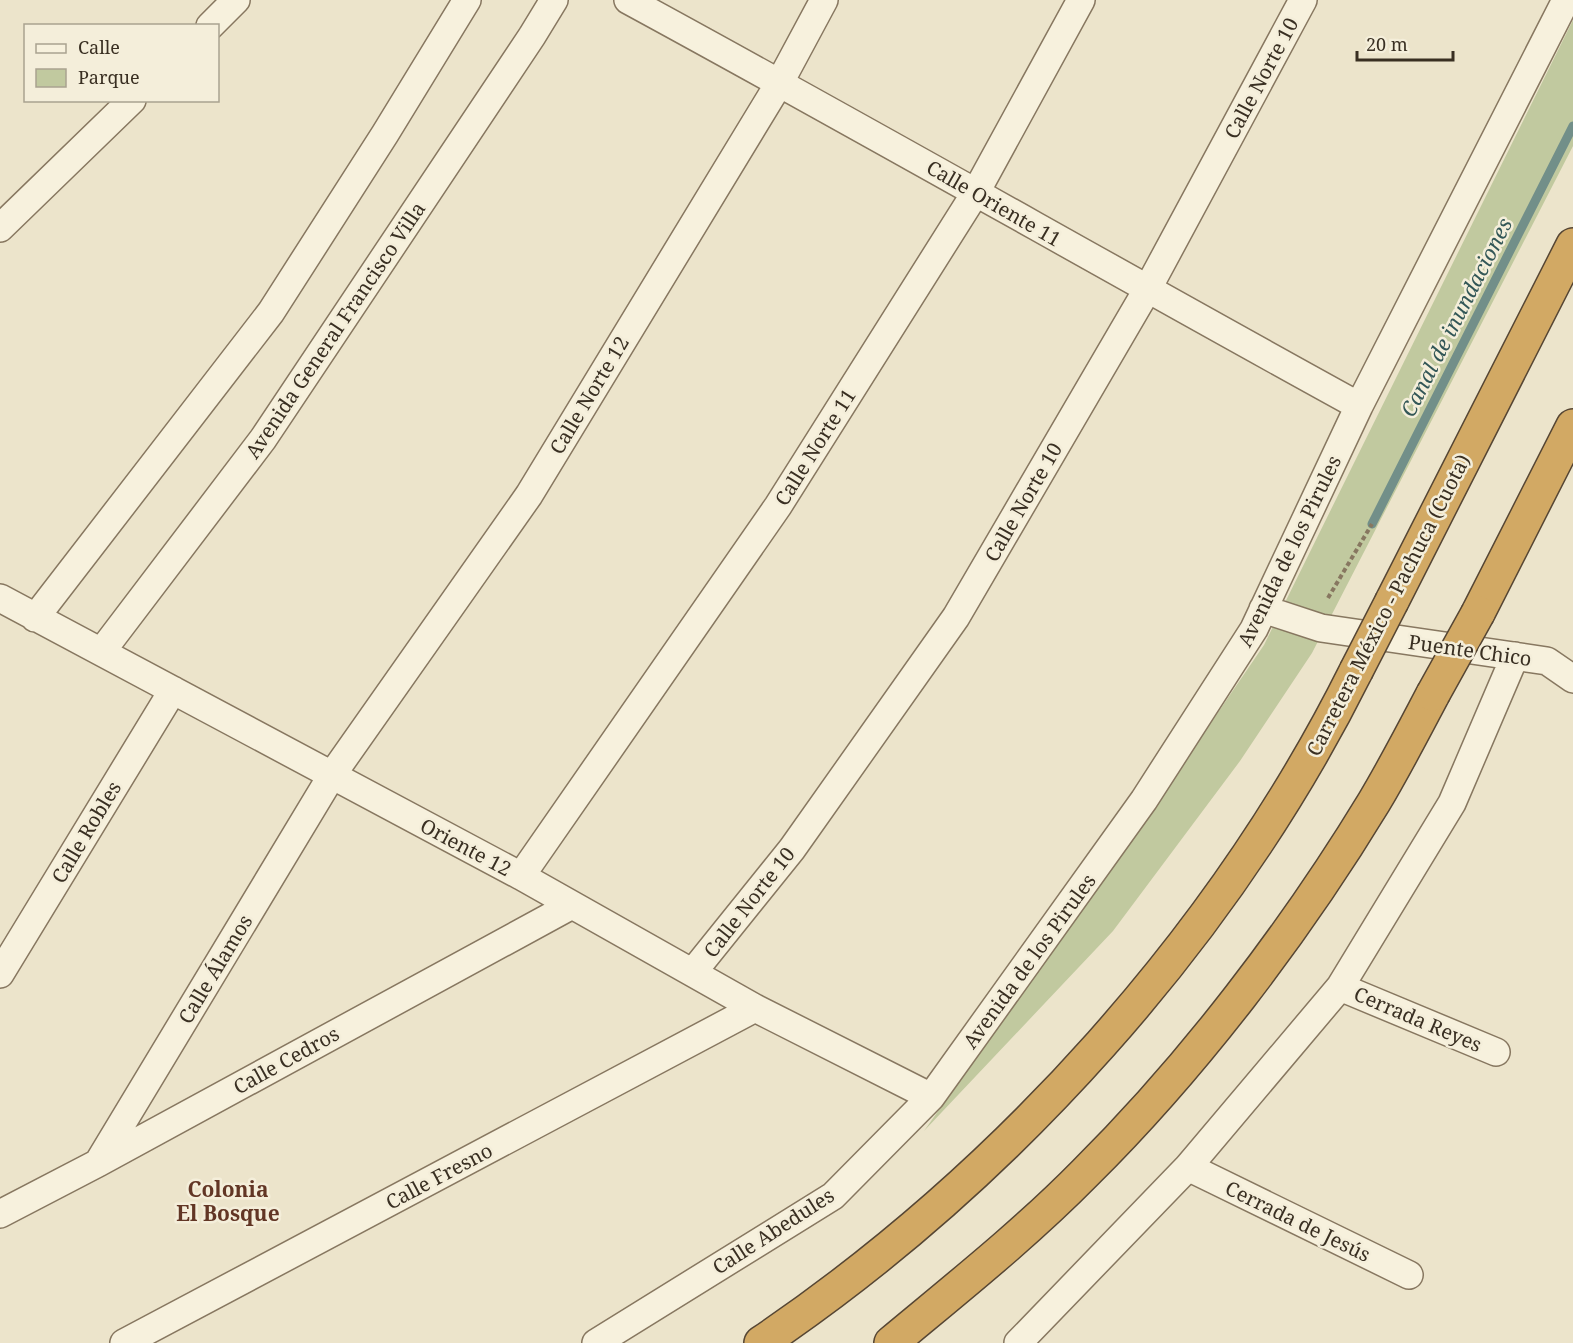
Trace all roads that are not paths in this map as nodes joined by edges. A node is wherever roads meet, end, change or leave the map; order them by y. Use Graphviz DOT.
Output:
graph roads {
  1 [pos="236,0"];
  2 [pos="467,0"];
  3 [pos="554,0"];
  4 [pos="628,0"];
  5 [pos="824,0"];
  6 [pos="1081,0"];
  7 [pos="1303,0"];
  8 [pos="1566,0"];
  9 [pos="212,24"];
  10 [pos="780,82"];
  11 [pos="130,102"];
  12 [pos="976,192"];
  13 [pos="0,228"];
  14 [pos="1573,245"];
  15 [pos="1147,290"];
  16 [pos="1359,406"];
  17 [pos="1573,426"];
  18 [pos="0,598"];
  19 [pos="1263,609"];
  20 [pos="35,618"];
  21 [pos="102,651"];
  22 [pos="1573,651"];
  23 [pos="1515,656"];
  24 [pos="1547,661"];
  25 [pos="1573,680"];
  26 [pos="172,690"];
  27 [pos="332,775"];
  28 [pos="520,876"];
  29 [pos="572,905"];
  30 [pos="693,972"];
  31 [pos="0,974"];
  32 [pos="1340,987"];
  33 [pos="755,1008"];
  34 [pos="1496,1052"];
  35 [pos="931,1096"];
  36 [pos="98,1163"];
  37 [pos="1188,1167"];
  38 [pos="0,1214"];
  39 [pos="1408,1275"];
  40 [pos="124,1343"];
  41 [pos="596,1343"];
  42 [pos="761,1343"];
  43 [pos="891,1343"];
  44 [pos="1018,1343"];
  1 -- 9 [label="street"];
  2 -- 20 [label="street"];
  3 -- 21 [label="street, Avenida General Francisco Villa"];
  4 -- 10 [label="street, Calle Oriente 11"];
  5 -- 10 [label="street, Calle Norte 12"];
  6 -- 12 [label="street, Calle Norte 11"];
  7 -- 15 [label="street, Calle Norte 10"];
  8 -- 16 [label="street, Avenida de los Pirules"];
  10 -- 12 [label="street, Calle Oriente 11"];
  10 -- 27 [label="street, Calle Norte 12"];
  11 -- 13 [label="street"];
  12 -- 15 [label="street, Calle Oriente 11"];
  12 -- 28 [label="street, Calle Norte 11"];
  14 -- 42 [label="highway, Carretera México - Pachuca (Cuota), bridge"];
  15 -- 16 [label="street, Calle Oriente 11"];
  15 -- 30 [label="street, Calle Norte 10"];
  16 -- 19 [label="street, Avenida de los Pirules"];
  17 -- 43 [label="highway, bridge"];
  18 -- 20 [label="street, Oriente 12"];
  19 -- 23 [label="street, Puente Chico"];
  19 -- 35 [label="street, Avenida de los Pirules"];
  20 -- 21 [label="street, Oriente 12"];
  21 -- 26 [label="street, Oriente 12"];
  22 -- 24 [label="street"];
  23 -- 24 [label="street, Puente Chico"];
  23 -- 32 [label="street"];
  24 -- 25 [label="street"];
  26 -- 27 [label="street, Oriente 12"];
  26 -- 31 [label="street, Calle Robles"];
  27 -- 28 [label="street, Oriente 12"];
  27 -- 36 [label="street, Calle Álamos"];
  28 -- 29 [label="street, Oriente 12"];
  29 -- 30 [label="street, Oriente 12"];
  29 -- 36 [label="street, Calle Cedros"];
  30 -- 33 [label="street, Oriente 12"];
  32 -- 34 [label="street, Cerrada Reyes"];
  32 -- 37 [label="street"];
  33 -- 35 [label="street, Oriente 12"];
  33 -- 40 [label="street, Calle Fresno"];
  35 -- 41 [label="street, Calle Abedules"];
  36 -- 38 [label="street, Calle Cedros"];
  37 -- 39 [label="street, Cerrada de Jesús"];
  37 -- 44 [label="street"];
}
